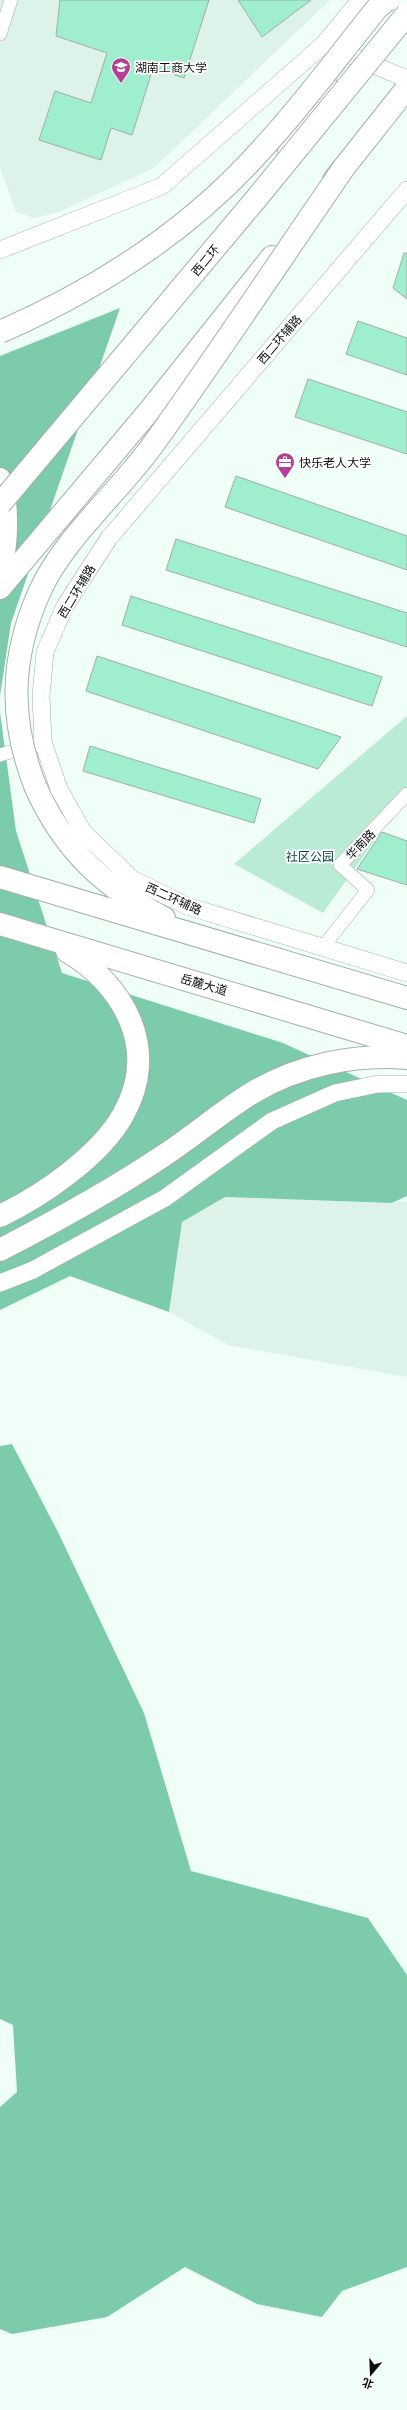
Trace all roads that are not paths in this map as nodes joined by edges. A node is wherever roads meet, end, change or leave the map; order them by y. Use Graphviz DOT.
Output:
graph roads {
  1 [pos="11,0"];
  2 [pos="377,2"];
  3 [pos="407,14"];
  4 [pos="0,34"];
  5 [pos="332,49"];
  6 [pos="407,79"];
  7 [pos="407,88"];
  8 [pos="345,166"];
  9 [pos="278,172"];
  10 [pos="407,190"];
  11 [pos="0,250"];
  12 [pos="0,332"];
  13 [pos="0,479"];
  14 [pos="0,504"];
  15 [pos="0,567"];
  16 [pos="0,588"];
  17 [pos="44,742"];
  18 [pos="0,755"];
  19 [pos="407,794"];
  20 [pos="0,877"];
  21 [pos="0,924"];
  22 [pos="206,939"];
  23 [pos="50,941"];
  24 [pos="322,948"];
  25 [pos="407,973"];
  26 [pos="407,998"];
  27 [pos="407,1046"];
  28 [pos="407,1058"];
  29 [pos="407,1084"];
  30 [pos="0,1216"];
  31 [pos="0,1250"];
  32 [pos="0,1283"];
  1 -- 4 [label="street"];
  2 -- 5 [label="highway, bridge"];
  3 -- 9 [label="highway, 西二环, bridge"];
  5 -- 6 [label="street"];
  5 -- 9 [label="highway, bridge"];
  5 -- 11 [label="street"];
  5 -- 12 [label="highway, bridge"];
  7 -- 8 [label="highway"];
  8 -- 16 [label="highway, bridge"];
  8 -- 22 [label="highway, bridge"];
  9 -- 14 [label="highway, 西二环, bridge"];
  10 -- 17 [label="street, 西二环辅路"];
  13 -- 15 [label="highway"];
  17 -- 18 [label="street"];
  17 -- 24 [label="street, 西二环辅路"];
  19 -- 24 [label="street, 华南路"];
  20 -- 22 [label="highway"];
  21 -- 23 [label="highway, 岳麓大道"];
  22 -- 26 [label="highway"];
  23 -- 27 [label="highway, 岳麓大道"];
  23 -- 30 [label="highway"];
  24 -- 25 [label="street, 西二环辅路"];
  28 -- 31 [label="highway"];
  29 -- 32 [label="street"];
}
